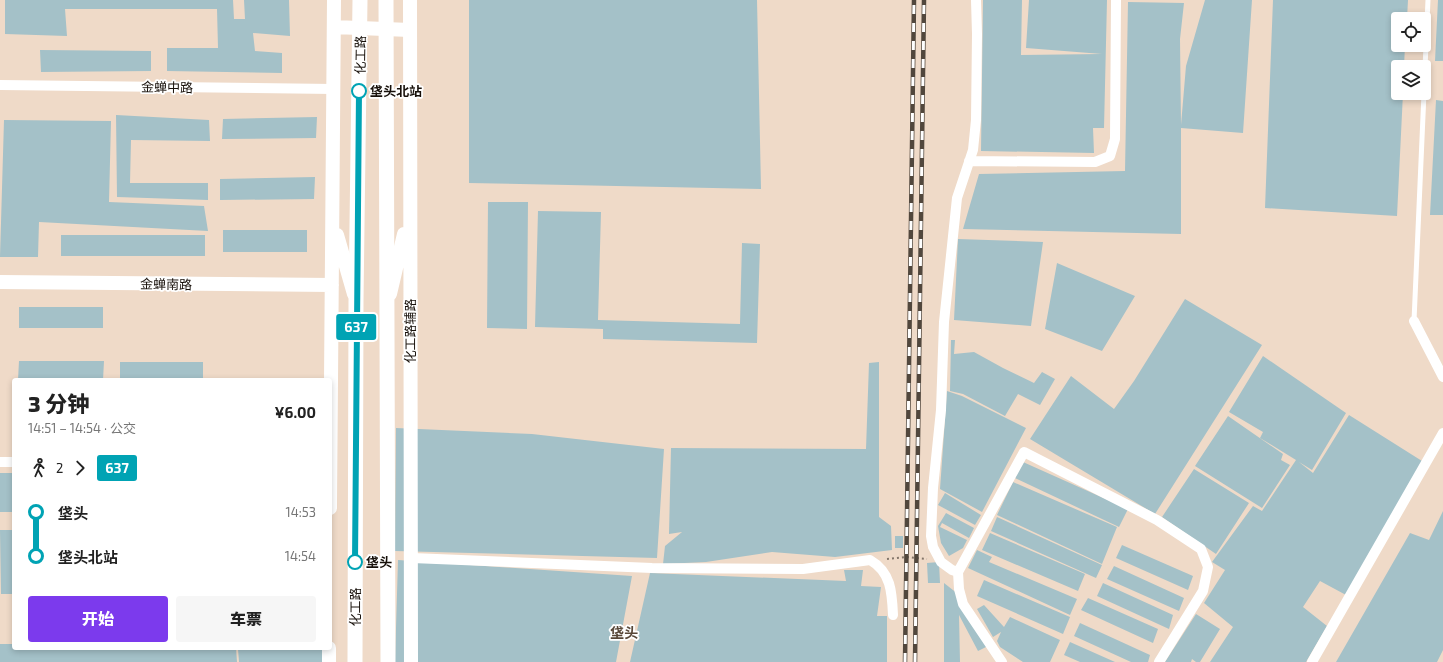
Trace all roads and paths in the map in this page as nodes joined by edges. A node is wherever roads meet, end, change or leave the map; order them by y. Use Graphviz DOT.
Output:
graph roads {
  1 [pos="334,0"];
  2 [pos="360,0"];
  3 [pos="386,0"];
  4 [pos="410,0"];
  5 [pos="976,0"];
  6 [pos="1116,0"];
  7 [pos="1428,0"];
  8 [pos="334,27"];
  9 [pos="360,27"];
  10 [pos="385,28"];
  11 [pos="410,30"];
  12 [pos="1425,60"];
  13 [pos="0,85"];
  14 [pos="334,89"];
  15 [pos="1424,100"];
  16 [pos="969,161"];
  17 [pos="410,200"];
  18 [pos="333,219"];
  19 [pos="0,282"];
  20 [pos="332,285"];
  21 [pos="356,301"];
  22 [pos="385,311"];
  23 [pos="1414,321"];
  24 [pos="1443,376"];
  25 [pos="331,378"];
  26 [pos="1443,433"];
  27 [pos="0,462"];
  28 [pos="12,462"];
  29 [pos="412,558"];
  30 [pos="870,560"];
  31 [pos="941,562"];
  32 [pos="958,572"];
  33 [pos="893,615"];
  34 [pos="329,650"];
  35 [pos="329,662"];
  36 [pos="355,662"];
  37 [pos="388,662"];
  38 [pos="411,662"];
  39 [pos="1002,662"];
  40 [pos="1159,662"];
  41 [pos="1312,662"];
  1 -- 8 [label="street"];
  2 -- 9 [label="main road, 化工路"];
  3 -- 10 [label="main road, 化工路"];
  4 -- 11 [label="street, 化工路辅路"];
  5 -- 16 [label="street"];
  6 -- 16 [label="street"];
  7 -- 12 [label="lane"];
  8 -- 9 [label="street"];
  8 -- 14 [label="street"];
  9 -- 10 [label="street"];
  9 -- 21 [label="main road, 化工路"];
  10 -- 11 [label="street"];
  10 -- 22 [label="main road, 化工路"];
  11 -- 17 [label="street, 化工路辅路"];
  13 -- 14 [label="street, 金蝉中路"];
  14 -- 18 [label="street"];
  15 -- 23 [label="lane"];
  16 -- 31 [label="street"];
  17 -- 22 [label="street"];
  17 -- 29 [label="street, 化工路辅路"];
  18 -- 20 [label="street"];
  18 -- 21 [label="street"];
  19 -- 20 [label="street, 金蝉南路"];
  20 -- 25 [label="street"];
  21 -- 36 [label="main road, 化工路"];
  22 -- 37 [label="main road, 化工路"];
  23 -- 24 [label="street"];
  26 -- 41 [label="street"];
  27 -- 28 [label="street"];
  29 -- 30 [label="street"];
  29 -- 38 [label="street, 化工路辅路"];
  30 -- 31 [label="path"];
  30 -- 33 [label="street"];
  31 -- 32 [label="street"];
  32 -- 39 [label="street"];
  32 -- 40 [label="street"];
  34 -- 35 [label="street"];
}
